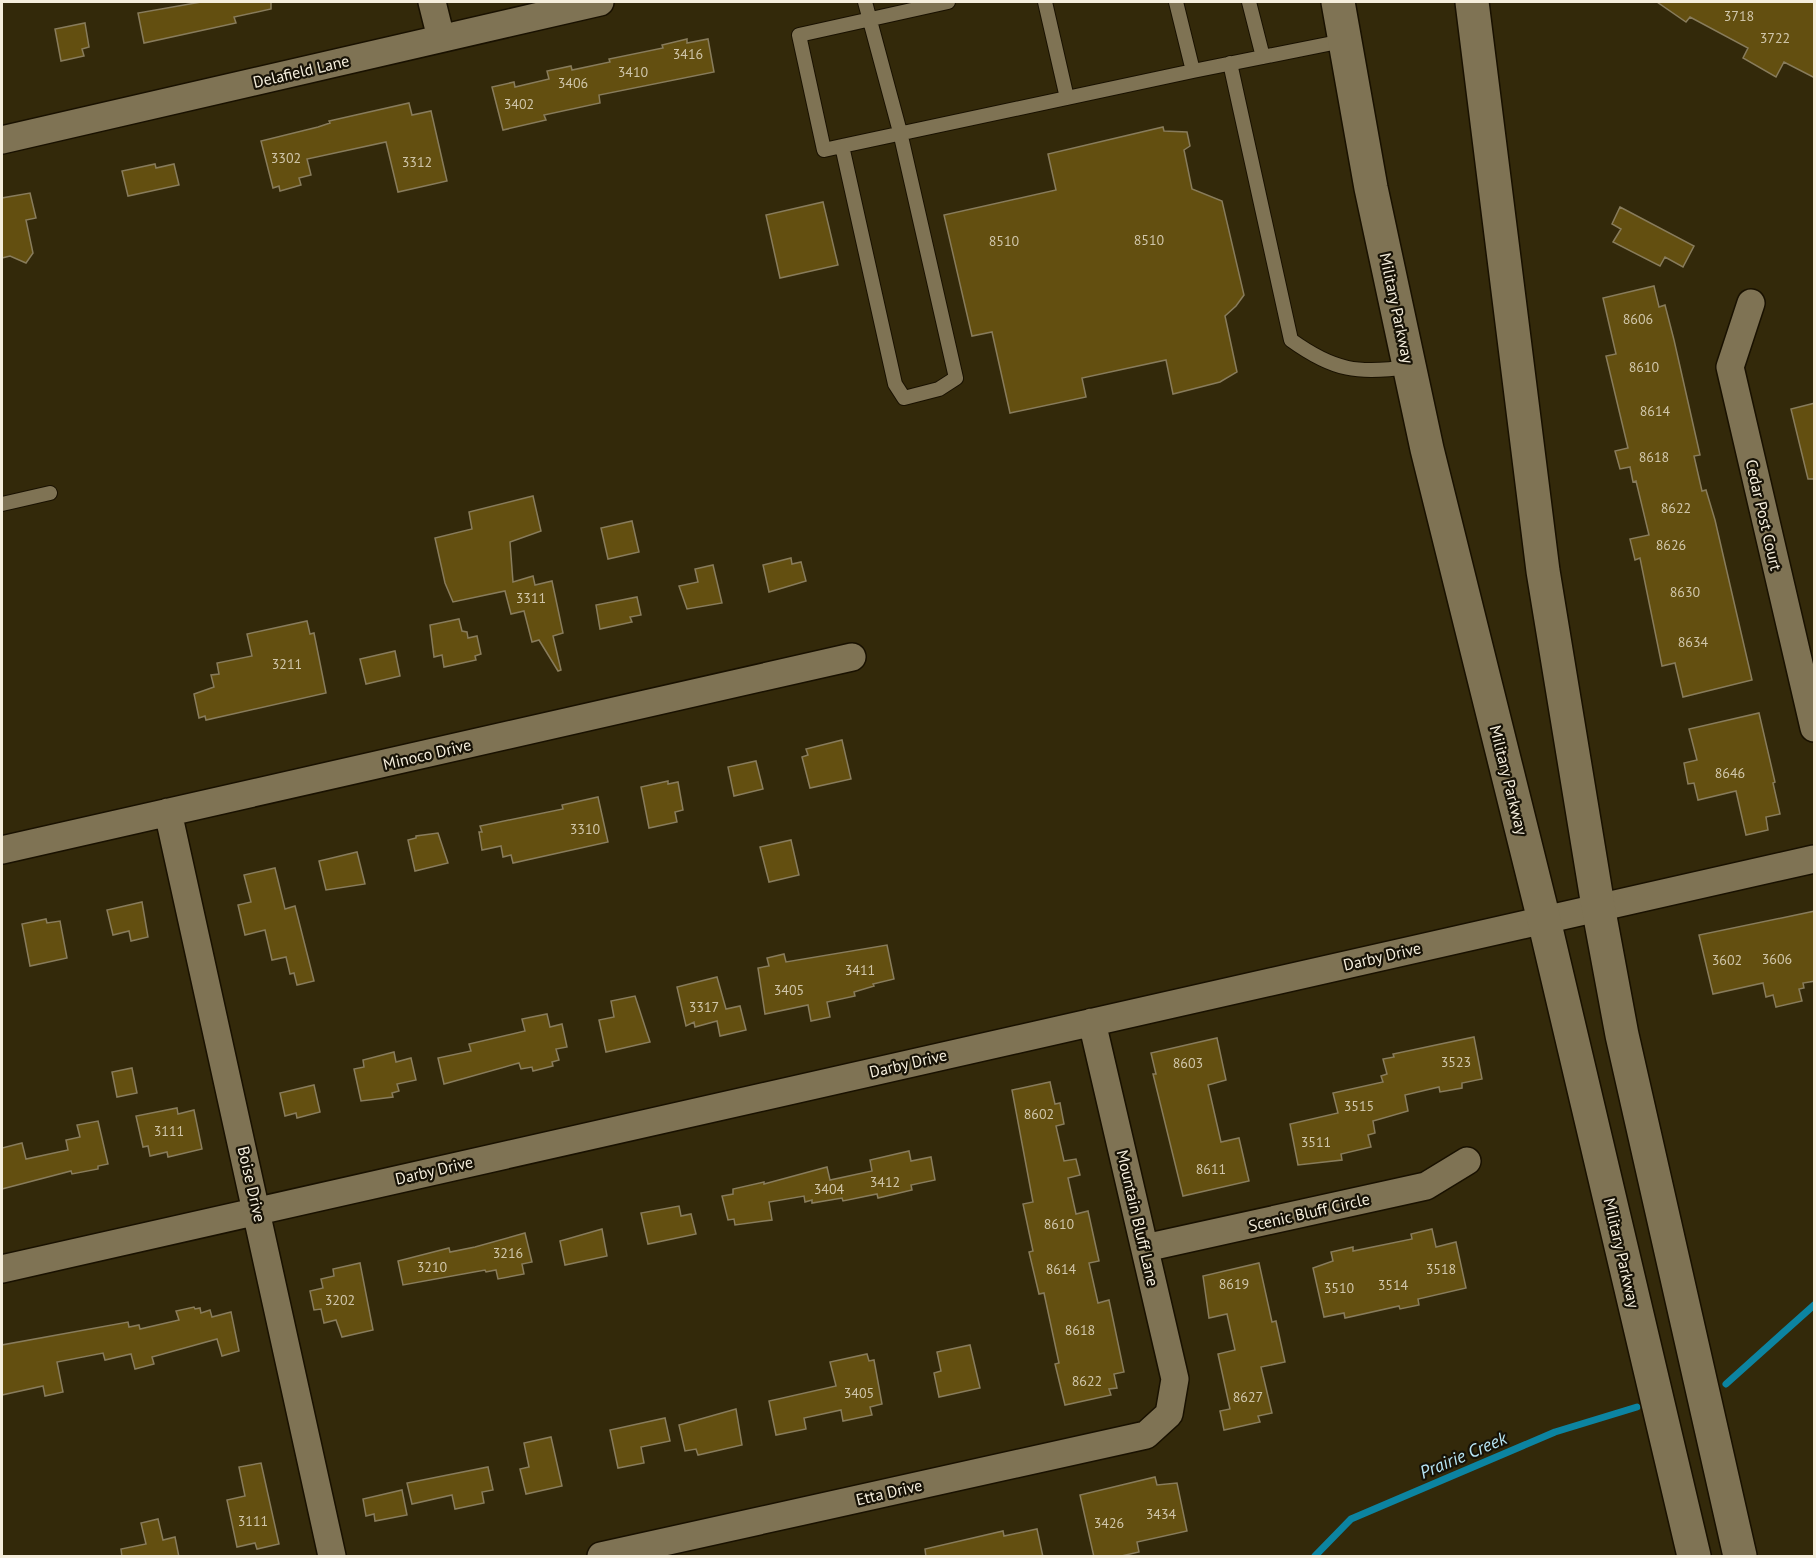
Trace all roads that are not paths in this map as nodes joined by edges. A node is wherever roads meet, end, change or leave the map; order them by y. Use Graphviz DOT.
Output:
graph roads {
  1 [pos="432,2"];
  2 [pos="600,2"];
  3 [pos="865,2"];
  4 [pos="948,2"];
  5 [pos="1045,2"];
  6 [pos="1176,2"];
  7 [pos="1249,2"];
  8 [pos="1338,2"];
  9 [pos="1472,2"];
  10 [pos="869,18"];
  11 [pos="441,38"];
  12 [pos="1343,41"];
  13 [pos="1263,57"];
  14 [pos="1230,63"];
  15 [pos="1193,71"];
  16 [pos="1067,98"];
  17 [pos="900,132"];
  18 [pos="2,140"];
  19 [pos="842,146"];
  20 [pos="1751,303"];
  21 [pos="1409,367"];
  22 [pos="50,493"];
  23 [pos="2,504"];
  24 [pos="852,657"];
  25 [pos="1815,728"];
  26 [pos="168,812"];
  27 [pos="2,850"];
  28 [pos="1815,859"];
  29 [pos="1598,906"];
  30 [pos="1544,920"];
  31 [pos="1092,1022"];
  32 [pos="1467,1161"];
  33 [pos="258,1210"];
  34 [pos="1145,1248"];
  35 [pos="2,1269"];
  36 [pos="1169,1414"];
  37 [pos="332,1557"];
  38 [pos="601,1557"];
  39 [pos="1694,1557"];
  40 [pos="1740,1557"];
  1 -- 11 [label="street"];
  2 -- 11 [label="street, Delafield Lane"];
  3 -- 10 [label="lane"];
  4 -- 10 [label="lane"];
  5 -- 16 [label="lane"];
  6 -- 15 [label="lane"];
  7 -- 13 [label="lane"];
  8 -- 12 [label="main road, Military Parkway"];
  9 -- 29 [label="main road"];
  10 -- 17 [label="lane"];
  10 -- 19 [label="lane"];
  11 -- 18 [label="street, Delafield Lane"];
  12 -- 13 [label="lane"];
  12 -- 21 [label="main road, Military Parkway"];
  13 -- 14 [label="lane"];
  14 -- 15 [label="lane"];
  14 -- 21 [label="lane"];
  15 -- 16 [label="lane"];
  16 -- 17 [label="lane"];
  17 -- 19 [label="lane"];
  17 -- 19 [label="lane"];
  20 -- 25 [label="street, Cedar Post Court"];
  21 -- 30 [label="main road, Military Parkway"];
  22 -- 23 [label="lane"];
  24 -- 26 [label="street, Minoco Drive"];
  26 -- 27 [label="street, Minoco Drive"];
  26 -- 33 [label="street, Boise Drive"];
  28 -- 29 [label="street, Darby Drive"];
  29 -- 30 [label="street, Darby Drive"];
  29 -- 40 [label="main road"];
  30 -- 31 [label="street, Darby Drive"];
  30 -- 39 [label="main road, Military Parkway"];
  31 -- 33 [label="street, Darby Drive"];
  31 -- 34 [label="street, Mountain Bluff Lane"];
  32 -- 34 [label="street, Scenic Bluff Circle"];
  33 -- 35 [label="street, Darby Drive"];
  33 -- 37 [label="street, Boise Drive"];
  34 -- 36 [label="street, Mountain Bluff Lane"];
  36 -- 38 [label="street, Etta Drive"];
}
